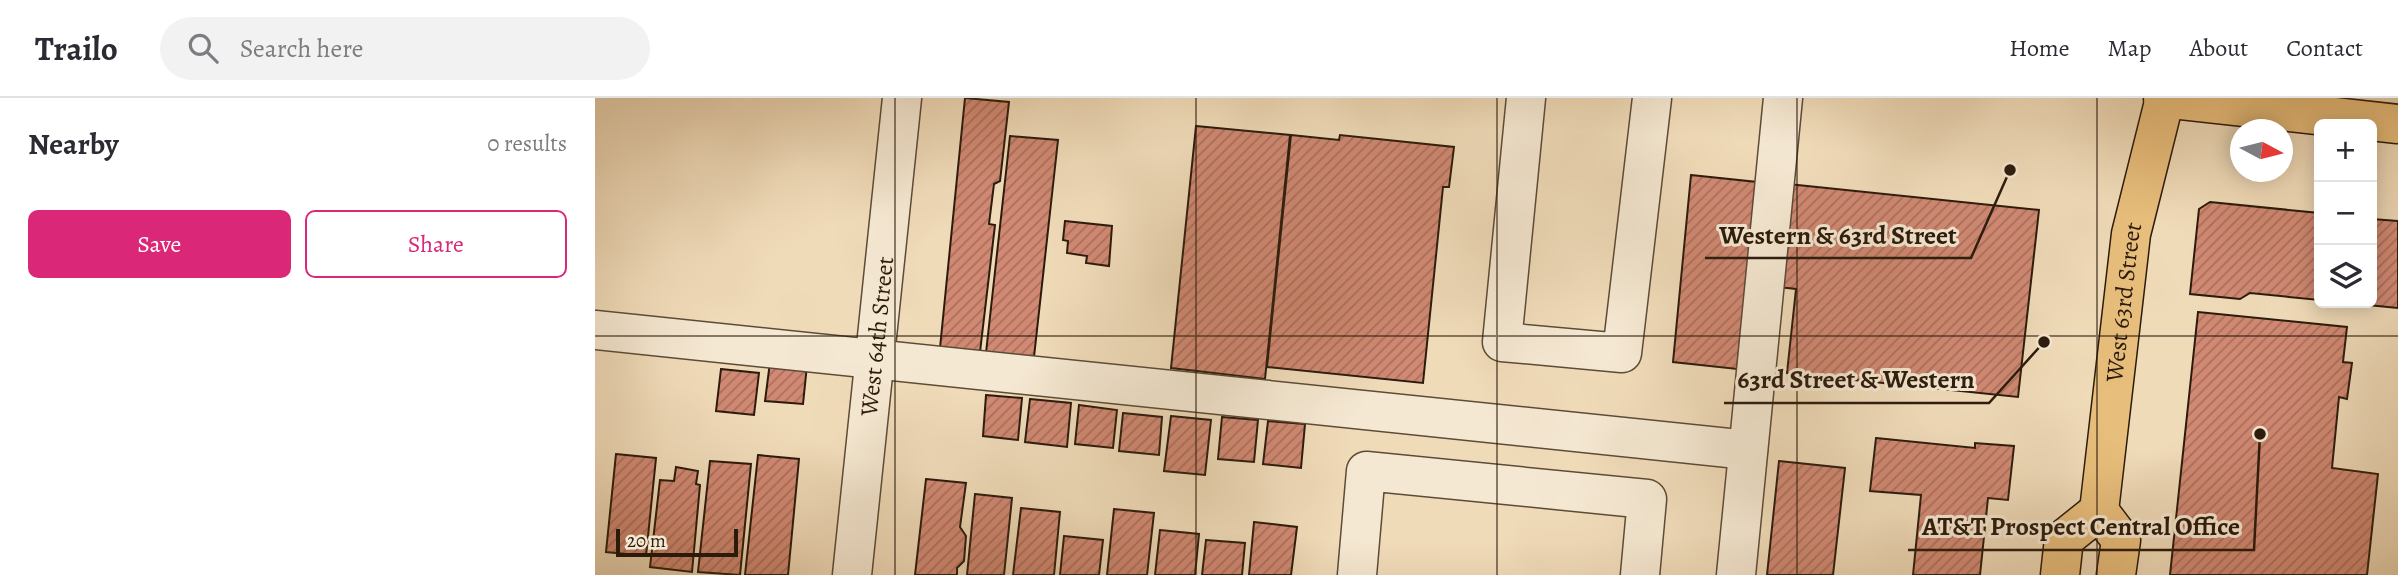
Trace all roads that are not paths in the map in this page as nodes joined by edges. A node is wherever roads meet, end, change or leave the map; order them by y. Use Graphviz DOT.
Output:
graph roads {
  1 [pos="902,98"];
  2 [pos="1526,98"];
  3 [pos="1652,98"];
  4 [pos="1783,98"];
  5 [pos="2164,98"];
  6 [pos="2398,124"];
  7 [pos="595,330"];
  8 [pos="875,359"];
  9 [pos="1748,450"];
  10 [pos="2099,512"];
  11 [pos="852,575"];
  12 [pos="1357,575"];
  13 [pos="1640,575"];
  14 [pos="1736,575"];
  15 [pos="2060,575"];
  16 [pos="2116,575"];
  1 -- 8 [label="street, West 64th Street"];
  2 -- 3 [label="street"];
  4 -- 9 [label="street"];
  5 -- 6 [label="main road"];
  5 -- 10 [label="main road, West 63rd Street"];
  7 -- 8 [label="street"];
  8 -- 9 [label="street"];
  8 -- 11 [label="street, West 64th Street"];
  9 -- 14 [label="street"];
  10 -- 15 [label="main road"];
  10 -- 16 [label="main road"];
  12 -- 13 [label="street"];
}
